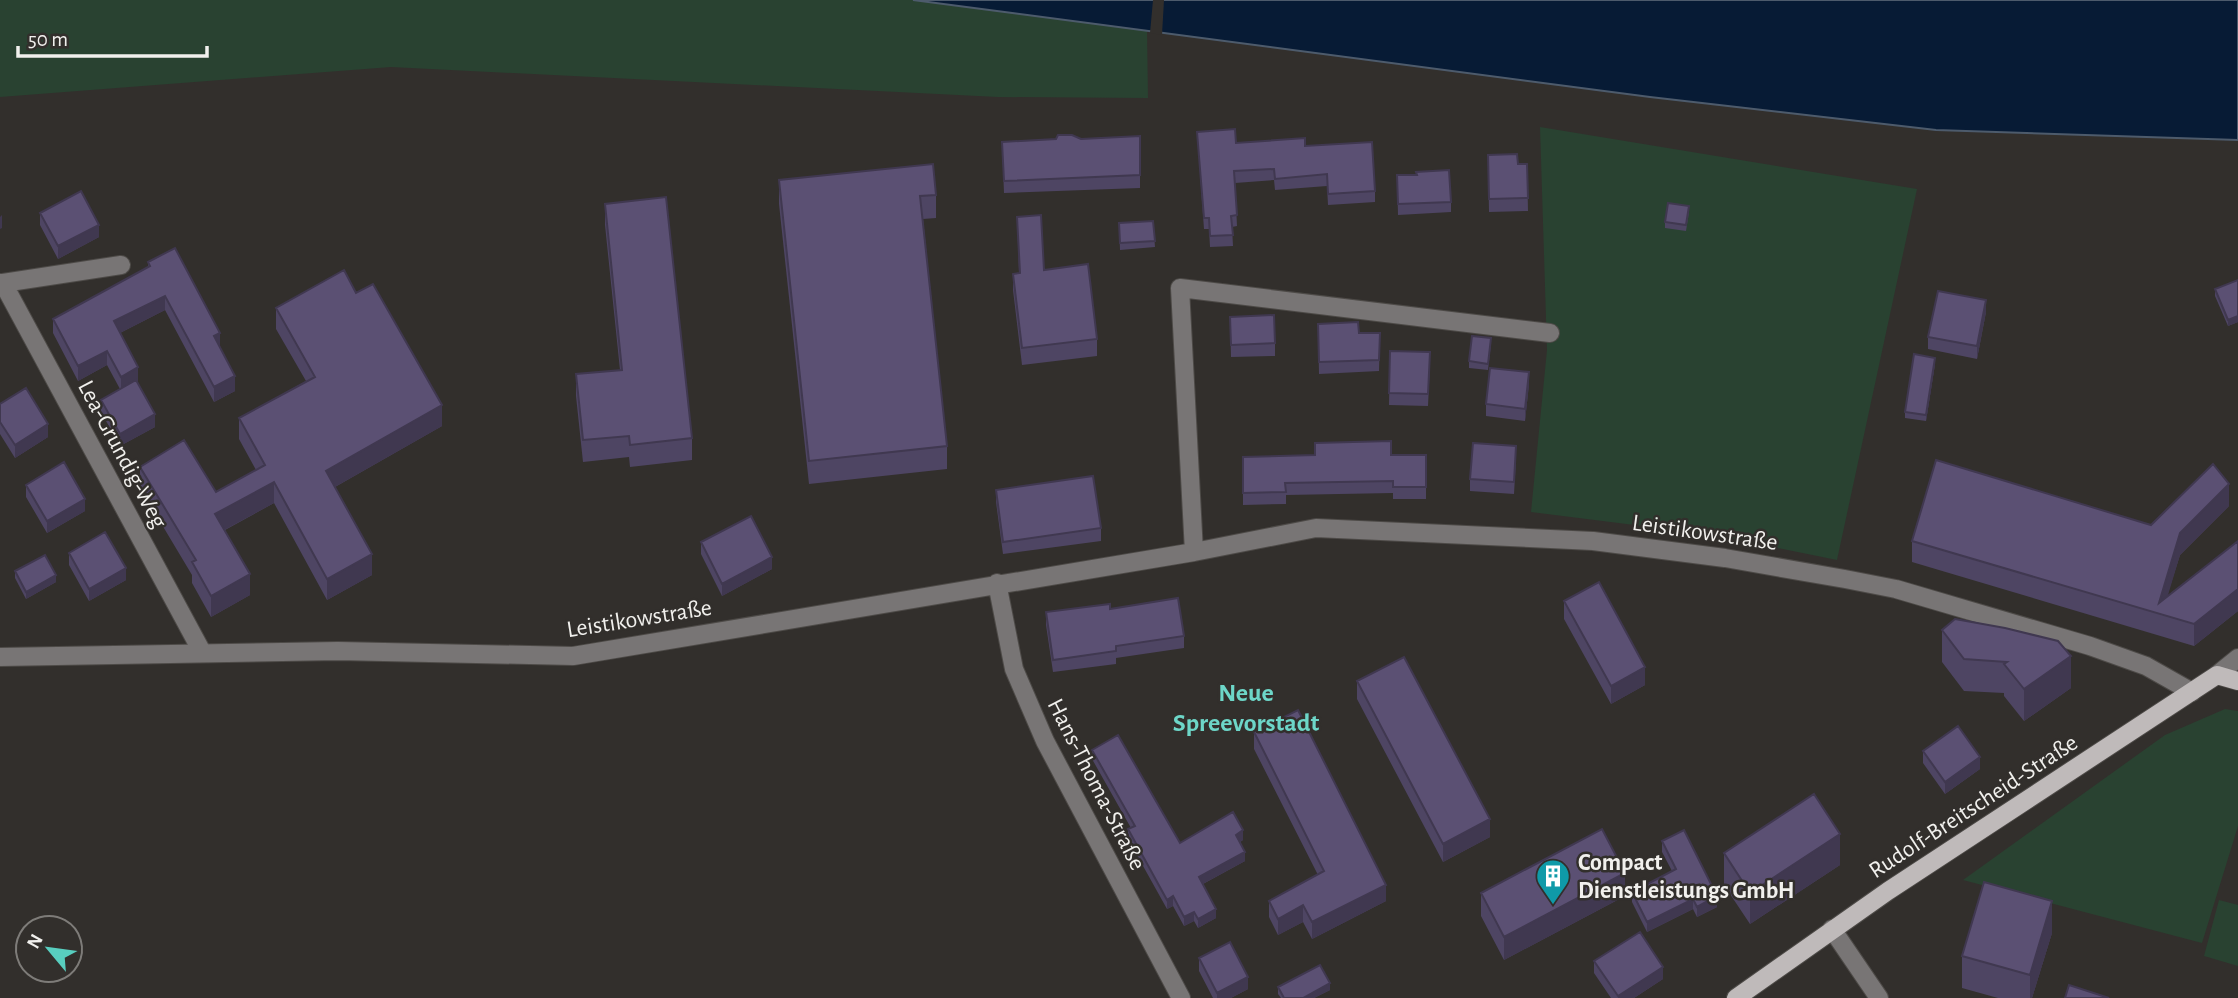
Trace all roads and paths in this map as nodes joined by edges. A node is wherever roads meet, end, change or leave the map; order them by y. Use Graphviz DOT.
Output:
graph roads {
  1 [pos="121,265"];
  2 [pos="1,283"];
  3 [pos="1550,334"];
  4 [pos="1194,552"];
  5 [pos="997,583"];
  6 [pos="202,652"];
  7 [pos="0,657"];
  8 [pos="2238,658"];
  9 [pos="2217,675"];
  10 [pos="2238,681"];
  11 [pos="2192,692"];
  12 [pos="1832,929"];
  13 [pos="1181,998"];
  14 [pos="1736,998"];
  15 [pos="1879,998"];
  1 -- 2 [label="street"];
  2 -- 6 [label="street, Lea-Grundig-Weg"];
  3 -- 4 [label="street"];
  4 -- 5 [label="street, Leistikowstraße"];
  4 -- 11 [label="street, Leistikowstraße"];
  5 -- 6 [label="street, Leistikowstraße"];
  5 -- 13 [label="street, Hans-Thoma-Straße"];
  6 -- 7 [label="street, Leistikowstraße"];
  8 -- 9 [label="street, Rudolf-Breitscheid-Straße"];
  9 -- 10 [label="main road"];
  9 -- 11 [label="main road, Rudolf-Breitscheid-Straße"];
  11 -- 12 [label="main road, Rudolf-Breitscheid-Straße"];
  12 -- 14 [label="main road, Rudolf-Breitscheid-Straße"];
  12 -- 15 [label="street"];
}
